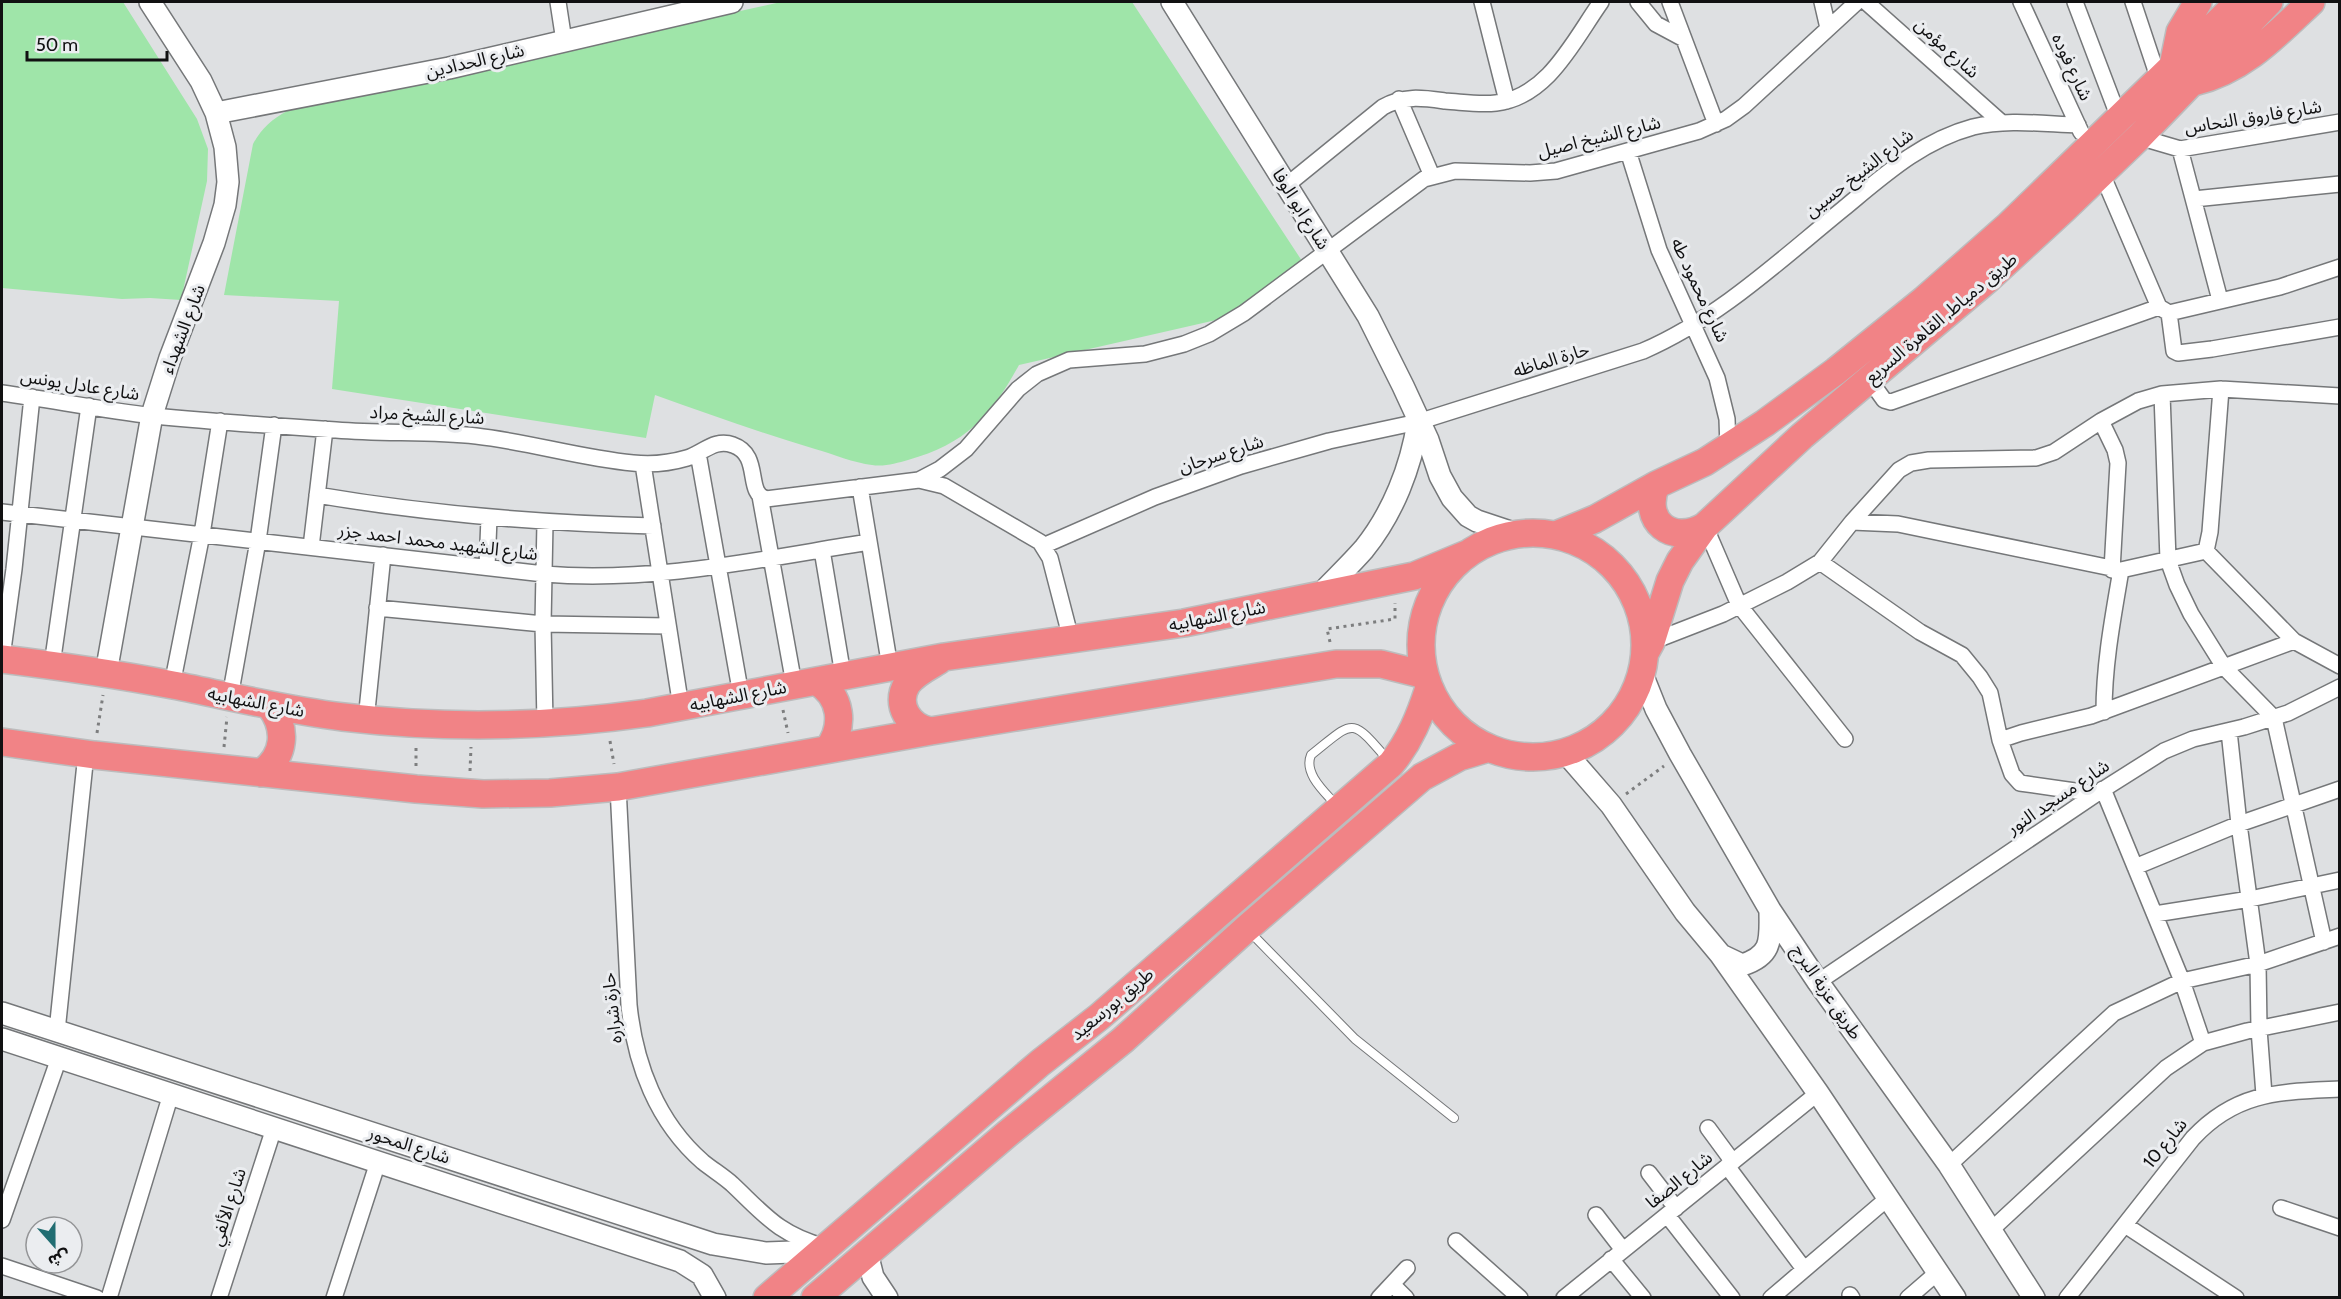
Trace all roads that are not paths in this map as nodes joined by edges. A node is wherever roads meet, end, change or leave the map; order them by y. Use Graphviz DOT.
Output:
graph roads {
  1 [pos="150,2"];
  2 [pos="558,2"];
  3 [pos="732,2"];
  4 [pos="1172,2"];
  5 [pos="1482,2"];
  6 [pos="1600,2"];
  7 [pos="1638,2"];
  8 [pos="1670,2"];
  9 [pos="1822,2"];
  10 [pos="1857,2"];
  11 [pos="1866,2"];
  12 [pos="2021,2"];
  13 [pos="2075,2"];
  14 [pos="2133,2"];
  15 [pos="2198,2"];
  16 [pos="2239,2"];
  17 [pos="2269,2"];
  18 [pos="2311,2"];
  19 [pos="1828,28"];
  20 [pos="1684,39"];
  21 [pos="564,41"];
  22 [pos="2174,76"];
  23 [pos="1399,99"];
  24 [pos="1507,101"];
  25 [pos="216,112"];
  26 [pos="2119,118"];
  27 [pos="2340,122"];
  28 [pos="2002,123"];
  29 [pos="1716,124"];
  30 [pos="2083,137"];
  31 [pos="2139,137"];
  32 [pos="2180,149"];
  33 [pos="1628,151"];
  34 [pos="2102,174"];
  35 [pos="1431,176"];
  36 [pos="2340,184"];
  37 [pos="1287,185"];
  38 [pos="2193,199"];
  39 [pos="1327,250"];
  40 [pos="2340,267"];
  41 [pos="2220,300"];
  42 [pos="2164,310"];
  43 [pos="1693,326"];
  44 [pos="2340,327"];
  45 [pos="1869,379"];
  46 [pos="2221,389"];
  47 [pos="2,393"];
  48 [pos="2162,394"];
  49 [pos="2340,396"];
  50 [pos="32,397"];
  51 [pos="89,406"];
  52 [pos="152,416"];
  53 [pos="2102,421"];
  54 [pos="220,422"];
  55 [pos="1418,422"];
  56 [pos="274,425"];
  57 [pos="325,429"];
  58 [pos="1728,448"];
  59 [pos="698,453"];
  60 [pos="643,464"];
  61 [pos="919,480"];
  62 [pos="1656,485"];
  63 [pos="860,487"];
  64 [pos="317,495"];
  65 [pos="760,496"];
  66 [pos="2,512"];
  67 [pos="20,514"];
  68 [pos="489,518"];
  69 [pos="74,520"];
  70 [pos="545,522"];
  71 [pos="1852,522"];
  72 [pos="133,526"];
  73 [pos="653,526"];
  74 [pos="1705,526"];
  75 [pos="202,534"];
  76 [pos="1516,534"];
  77 [pos="1556,535"];
  78 [pos="258,541"];
  79 [pos="869,542"];
  80 [pos="1043,546"];
  81 [pos="310,547"];
  82 [pos="822,550"];
  83 [pos="2206,551"];
  84 [pos="1467,554"];
  85 [pos="383,555"];
  86 [pos="770,558"];
  87 [pos="2168,560"];
  88 [pos="1820,562"];
  89 [pos="718,566"];
  90 [pos="487,567"];
  91 [pos="8,568"];
  92 [pos="2117,570"];
  93 [pos="544,574"];
  94 [pos="660,574"];
  95 [pos="1319,596"];
  96 [pos="1739,605"];
  97 [pos="377,608"];
  98 [pos="543,624"];
  99 [pos="668,626"];
  100 [pos="1071,639"];
  101 [pos="2294,641"];
  102 [pos="1646,656"];
  103 [pos="944,657"];
  104 [pos="2,658"];
  105 [pos="52,665"];
  106 [pos="2340,666"];
  107 [pos="890,667"];
  108 [pos="2224,667"];
  109 [pos="106,673"];
  110 [pos="843,675"];
  111 [pos="1427,682"];
  112 [pos="796,684"];
  113 [pos="172,685"];
  114 [pos="2340,687"];
  115 [pos="741,695"];
  116 [pos="230,697"];
  117 [pos="270,705"];
  118 [pos="681,707"];
  119 [pos="2104,712"];
  120 [pos="2274,718"];
  121 [pos="366,720"];
  122 [pos="545,723"];
  123 [pos="931,731"];
  124 [pos="2229,731"];
  125 [pos="1845,739"];
  126 [pos="2000,740"];
  127 [pos="2,741"];
  128 [pos="1489,748"];
  129 [pos="828,749"];
  130 [pos="1566,752"];
  131 [pos="90,755"];
  132 [pos="1391,764"];
  133 [pos="261,773"];
  134 [pos="618,787"];
  135 [pos="2340,789"];
  136 [pos="2099,791"];
  137 [pos="2293,806"];
  138 [pos="1339,808"];
  139 [pos="2239,824"];
  140 [pos="2135,867"];
  141 [pos="2340,880"];
  142 [pos="2312,887"];
  143 [pos="2250,898"];
  144 [pos="1770,910"];
  145 [pos="2155,915"];
  146 [pos="1247,928"];
  147 [pos="2340,936"];
  148 [pos="2324,942"];
  149 [pos="1720,954"];
  150 [pos="2258,964"];
  151 [pos="2182,981"];
  152 [pos="1818,982"];
  153 [pos="2340,1012"];
  154 [pos="2,1013"];
  155 [pos="1099,1017"];
  156 [pos="2259,1029"];
  157 [pos="57,1031"];
  158 [pos="2,1039"];
  159 [pos="1123,1040"];
  160 [pos="2204,1043"];
  161 [pos="59,1058"];
  162 [pos="1040,1063"];
  163 [pos="1065,1088"];
  164 [pos="2340,1089"];
  165 [pos="1818,1093"];
  166 [pos="171,1094"];
  167 [pos="2264,1095"];
  168 [pos="314,1114"];
  169 [pos="1454,1118"];
  170 [pos="274,1128"];
  171 [pos="1708,1128"];
  172 [pos="305,1138"];
  173 [pos="378,1162"];
  174 [pos="1730,1164"];
  175 [pos="1949,1165"];
  176 [pos="1649,1173"];
  177 [pos="1888,1198"];
  178 [pos="2281,1208"];
  179 [pos="1671,1211"];
  180 [pos="1596,1215"];
  181 [pos="2,1220"];
  182 [pos="2125,1225"];
  183 [pos="2340,1228"];
  184 [pos="1990,1231"];
  185 [pos="1456,1240"];
  186 [pos="822,1249"];
  187 [pos="867,1253"];
  188 [pos="1617,1254"];
  189 [pos="2,1266"];
  190 [pos="1407,1268"];
  191 [pos="1804,1269"];
  192 [pos="1938,1272"];
  193 [pos="1392,1284"];
  194 [pos="97,1298"];
  195 [pos="109,1298"];
  196 [pos="219,1298"];
  197 [pos="334,1298"];
  198 [pos="715,1298"];
  199 [pos="767,1298"];
  200 [pos="815,1298"];
  201 [pos="887,1298"];
  202 [pos="1379,1298"];
  203 [pos="1406,1298"];
  204 [pos="1520,1298"];
  205 [pos="1564,1298"];
  206 [pos="1643,1298"];
  207 [pos="1732,1298"];
  208 [pos="1771,1298"];
  209 [pos="1908,1298"];
  210 [pos="1955,1298"];
  211 [pos="2034,1298"];
  212 [pos="2067,1298"];
  213 [pos="2236,1298"];
  1 -- 25 [label="street, شارع الشهداء"];
  2 -- 21 [label="street"];
  3 -- 21 [label="street, شارع الحدادين"];
  4 -- 37 [label="street, شارع ابو الوفا"];
  5 -- 24 [label="street"];
  6 -- 24 [label="street"];
  7 -- 20 [label="street"];
  8 -- 20 [label="street"];
  9 -- 19 [label="street"];
  10 -- 19 [label="street, شارع الشيخ اصيل"];
  11 -- 28 [label="street, شارع مؤمن"];
  12 -- 30 [label="street, شارع فوده"];
  13 -- 26 [label="street"];
  14 -- 22 [label="street"];
  15 -- 22 [label="highway"];
  16 -- 22 [label="highway, طريق دمياط, القاهرة السريع"];
  17 -- 22 [label="highway, طريق دمياط, القاهرة السريع"];
  18 -- 22 [label="highway"];
  19 -- 29 [label="street, شارع الشيخ اصيل"];
  20 -- 29 [label="street"];
  21 -- 25 [label="street, شارع الحدادين"];
  22 -- 26 [label="highway, طريق دمياط, القاهرة السريع"];
  22 -- 31 [label="highway, طريق دمياط, القاهرة السريع"];
  23 -- 24 [label="street"];
  23 -- 35 [label="street"];
  23 -- 37 [label="street"];
  25 -- 52 [label="street, شارع الشهداء"];
  26 -- 30 [label="highway, طريق دمياط, القاهرة السريع"];
  27 -- 32 [label="street, شارع فاروق النحاس"];
  28 -- 30 [label="street, شارع الشيخ حسين"];
  28 -- 43 [label="street, شارع الشيخ حسين"];
  29 -- 33 [label="street, شارع الشيخ اصيل"];
  30 -- 58 [label="highway, طريق دمياط, القاهرة السريع"];
  31 -- 32 [label="street, شارع فاروق النحاس"];
  31 -- 34 [label="highway, طريق دمياط, القاهرة السريع"];
  32 -- 38 [label="street"];
  33 -- 35 [label="street, شارع الشيخ اصيل"];
  33 -- 43 [label="street, شارع محمود طه"];
  34 -- 42 [label="street"];
  34 -- 45 [label="highway, طريق دمياط, القاهرة السريع"];
  35 -- 39 [label="street, شارع الشيخ اصيل"];
  36 -- 38 [label="street"];
  37 -- 39 [label="street, شارع ابو الوفا"];
  38 -- 41 [label="street"];
  39 -- 55 [label="street, شارع ابو الوفا"];
  39 -- 61 [label="street, شارع الشيخ اصيل"];
  40 -- 41 [label="street"];
  41 -- 42 [label="street"];
  42 -- 44 [label="street"];
  42 -- 45 [label="street"];
  43 -- 55 [label="street, حارة الماظه"];
  43 -- 58 [label="street, شارع محمود طه"];
  45 -- 74 [label="highway, طريق دمياط, القاهرة السريع"];
  46 -- 48 [label="street"];
  46 -- 49 [label="street"];
  46 -- 83 [label="street"];
  47 -- 50 [label="street, شارع عادل يونس"];
  48 -- 53 [label="street"];
  48 -- 87 [label="street"];
  50 -- 51 [label="street, شارع عادل يونس"];
  50 -- 67 [label="street"];
  51 -- 52 [label="street, شارع عادل يونس"];
  51 -- 69 [label="street"];
  52 -- 54 [label="street, شارع الشيخ مراد"];
  52 -- 72 [label="street, شارع الشهداء"];
  53 -- 71 [label="street"];
  53 -- 92 [label="street"];
  54 -- 56 [label="street, شارع الشيخ مراد"];
  54 -- 75 [label="street"];
  55 -- 76 [label="street, شارع ابو الوفا"];
  55 -- 80 [label="street, شارع سرحان"];
  55 -- 95 [label="street"];
  56 -- 57 [label="street, شارع الشيخ مراد"];
  56 -- 78 [label="street"];
  57 -- 60 [label="street, شارع الشيخ مراد"];
  57 -- 64 [label="street"];
  58 -- 62 [label="highway, طريق دمياط, القاهرة السريع"];
  59 -- 60 [label="street, شارع الشيخ مراد"];
  59 -- 65 [label="street, شارع الشيخ مراد"];
  59 -- 89 [label="street"];
  60 -- 73 [label="street"];
  61 -- 63 [label="street"];
  61 -- 80 [label="street"];
  62 -- 74 [label="highway"];
  62 -- 77 [label="highway, طريق دمياط, القاهرة السريع"];
  63 -- 65 [label="street"];
  63 -- 79 [label="street"];
  64 -- 68 [label="street"];
  64 -- 81 [label="street"];
  65 -- 86 [label="street, شارع الشيخ مراد"];
  66 -- 67 [label="street, شارع الشهيد محمد احمد جزر"];
  67 -- 69 [label="street, شارع الشهيد محمد احمد جزر"];
  67 -- 91 [label="street"];
  68 -- 70 [label="street"];
  68 -- 90 [label="street"];
  69 -- 72 [label="street, شارع الشهيد محمد احمد جزر"];
  69 -- 105 [label="street"];
  70 -- 73 [label="street"];
  70 -- 93 [label="street"];
  71 -- 88 [label="street"];
  71 -- 92 [label="street"];
  72 -- 75 [label="street, شارع الشهيد محمد احمد جزر"];
  72 -- 109 [label="street, شارع الشهداء"];
  73 -- 94 [label="street"];
  74 -- 96 [label="street"];
  74 -- 102 [label="highway, طريق دمياط, القاهرة السريع"];
  75 -- 78 [label="street, شارع الشهيد محمد احمد جزر"];
  75 -- 113 [label="street"];
  76 -- 77 [label="highway, شارع الشهابيه"];
  76 -- 84 [label="highway, شارع الشهابيه"];
  77 -- 102 [label="highway"];
  78 -- 81 [label="street, شارع الشهيد محمد احمد جزر"];
  78 -- 116 [label="street"];
  79 -- 82 [label="street, شارع الشهيد محمد احمد جزر"];
  79 -- 107 [label="street"];
  80 -- 100 [label="street"];
  81 -- 85 [label="street, شارع الشهيد محمد احمد جزر"];
  82 -- 86 [label="street, شارع الشهيد محمد احمد جزر"];
  82 -- 110 [label="street"];
  83 -- 87 [label="street"];
  83 -- 101 [label="street"];
  84 -- 95 [label="highway, شارع الشهابيه"];
  84 -- 111 [label="highway"];
  85 -- 90 [label="street, شارع الشهيد محمد احمد جزر"];
  85 -- 97 [label="street"];
  86 -- 89 [label="street, شارع الشهيد محمد احمد جزر"];
  86 -- 112 [label="street, شارع الشيخ مراد"];
  87 -- 92 [label="street"];
  87 -- 108 [label="street"];
  88 -- 96 [label="street"];
  88 -- 126 [label="street"];
  89 -- 94 [label="street, شارع الشهيد محمد احمد جزر"];
  89 -- 115 [label="street"];
  90 -- 93 [label="street, شارع الشهيد محمد احمد جزر"];
  91 -- 104 [label="street"];
  92 -- 119 [label="street"];
  93 -- 94 [label="street, شارع الشهيد محمد احمد جزر"];
  93 -- 98 [label="street"];
  94 -- 99 [label="street"];
  95 -- 100 [label="highway, شارع الشهابيه"];
  96 -- 102 [label="street"];
  96 -- 125 [label="street"];
  97 -- 98 [label="street"];
  97 -- 121 [label="street"];
  98 -- 99 [label="street"];
  98 -- 122 [label="street"];
  99 -- 118 [label="street"];
  100 -- 103 [label="highway, شارع الشهابيه"];
  101 -- 106 [label="street"];
  101 -- 108 [label="street"];
  102 -- 130 [label="highway, طريق دمياط, القاهرة السريع"];
  102 -- 144 [label="street, طريق عزبة البرج"];
  103 -- 107 [label="highway, شارع الشهابيه"];
  103 -- 123 [label="highway"];
  104 -- 105 [label="highway, شارع الشهابيه"];
  105 -- 109 [label="highway, شارع الشهابيه"];
  107 -- 110 [label="highway, شارع الشهابيه"];
  108 -- 119 [label="street"];
  108 -- 120 [label="street"];
  109 -- 113 [label="highway, شارع الشهابيه"];
  110 -- 112 [label="highway, شارع الشهابيه"];
  111 -- 123 [label="highway"];
  111 -- 128 [label="highway"];
  111 -- 132 [label="highway, طريق بورسعيد"];
  112 -- 115 [label="highway, شارع الشهابيه"];
  112 -- 129 [label="highway"];
  113 -- 116 [label="highway, شارع الشهابيه"];
  114 -- 120 [label="street, شارع مسجد النور"];
  115 -- 118 [label="highway, شارع الشهابيه"];
  116 -- 117 [label="highway, شارع الشهابيه"];
  117 -- 121 [label="highway, شارع الشهابيه"];
  117 -- 133 [label="highway"];
  118 -- 122 [label="highway, شارع الشهابيه"];
  119 -- 126 [label="street"];
  120 -- 124 [label="street, شارع مسجد النور"];
  120 -- 137 [label="street"];
  121 -- 122 [label="highway, شارع الشهابيه"];
  123 -- 129 [label="highway"];
  124 -- 136 [label="street, شارع مسجد النور"];
  124 -- 139 [label="street"];
  126 -- 136 [label="street"];
  127 -- 131 [label="highway"];
  128 -- 130 [label="highway, طريق دمياط, القاهرة السريع"];
  128 -- 146 [label="highway, طريق بورسعيد"];
  129 -- 134 [label="highway"];
  130 -- 149 [label="street"];
  131 -- 133 [label="highway"];
  131 -- 157 [label="street"];
  132 -- 138 [label="highway, طريق بورسعيد"];
  132 -- 138 [label="lane"];
  133 -- 134 [label="highway"];
  134 -- 186 [label="street, حارة شراره"];
  135 -- 137 [label="street"];
  136 -- 140 [label="street"];
  136 -- 152 [label="street, شارع مسجد النور"];
  137 -- 139 [label="street"];
  137 -- 142 [label="street"];
  138 -- 155 [label="highway, طريق بورسعيد"];
  139 -- 140 [label="street"];
  139 -- 143 [label="street"];
  140 -- 145 [label="street"];
  141 -- 142 [label="street"];
  142 -- 143 [label="street"];
  142 -- 148 [label="street"];
  143 -- 145 [label="street"];
  143 -- 150 [label="street"];
  144 -- 149 [label="street"];
  144 -- 152 [label="street, طريق عزبة البرج"];
  145 -- 151 [label="street"];
  146 -- 159 [label="highway, طريق بورسعيد"];
  146 -- 169 [label="lane"];
  147 -- 148 [label="street"];
  148 -- 150 [label="street"];
  149 -- 165 [label="street"];
  150 -- 151 [label="street"];
  150 -- 156 [label="street"];
  151 -- 160 [label="street"];
  151 -- 175 [label="street"];
  152 -- 175 [label="street, طريق عزبة البرج"];
  153 -- 156 [label="street"];
  154 -- 157 [label="street, شارع المحور"];
  155 -- 159 [label="highway"];
  155 -- 162 [label="highway, طريق بورسعيد"];
  156 -- 160 [label="street"];
  156 -- 167 [label="street"];
  157 -- 168 [label="street, شارع المحور"];
  158 -- 161 [label="street, شارع المحور"];
  159 -- 163 [label="highway, طريق بورسعيد"];
  160 -- 184 [label="street"];
  161 -- 166 [label="street, شارع المحور"];
  161 -- 181 [label="street"];
  162 -- 163 [label="highway"];
  162 -- 186 [label="highway, طريق بورسعيد"];
  163 -- 187 [label="highway, طريق بورسعيد"];
  164 -- 167 [label="street, شارع 10"];
  165 -- 174 [label="street, شارع الصفا"];
  165 -- 177 [label="street"];
  166 -- 170 [label="street, شارع المحور"];
  166 -- 195 [label="street"];
  167 -- 182 [label="street, شارع 10"];
  168 -- 172 [label="street"];
  168 -- 186 [label="street, شارع المحور"];
  170 -- 172 [label="street, شارع المحور"];
  170 -- 196 [label="street, شارع الألفي"];
  171 -- 174 [label="street"];
  172 -- 173 [label="street, شارع المحور"];
  173 -- 197 [label="street"];
  173 -- 198 [label="street, شارع المحور"];
  174 -- 179 [label="street, شارع الصفا"];
  174 -- 191 [label="street"];
  175 -- 184 [label="street, طريق عزبة البرج"];
  176 -- 179 [label="street"];
  177 -- 191 [label="street"];
  177 -- 192 [label="street"];
  178 -- 183 [label="street"];
  179 -- 188 [label="street, شارع الصفا"];
  179 -- 207 [label="street"];
  180 -- 188 [label="street"];
  182 -- 212 [label="street, شارع 10"];
  182 -- 213 [label="street"];
  184 -- 211 [label="street, طريق عزبة البرج"];
  185 -- 204 [label="street"];
  186 -- 199 [label="highway, طريق بورسعيد"];
  187 -- 200 [label="highway, طريق بورسعيد"];
  187 -- 201 [label="street"];
  188 -- 205 [label="street, شارع الصفا"];
  188 -- 206 [label="street"];
  189 -- 194 [label="street"];
  190 -- 193 [label="street"];
  191 -- 208 [label="street"];
  192 -- 209 [label="street"];
  192 -- 210 [label="street"];
  193 -- 202 [label="street"];
  193 -- 203 [label="street"];
}
